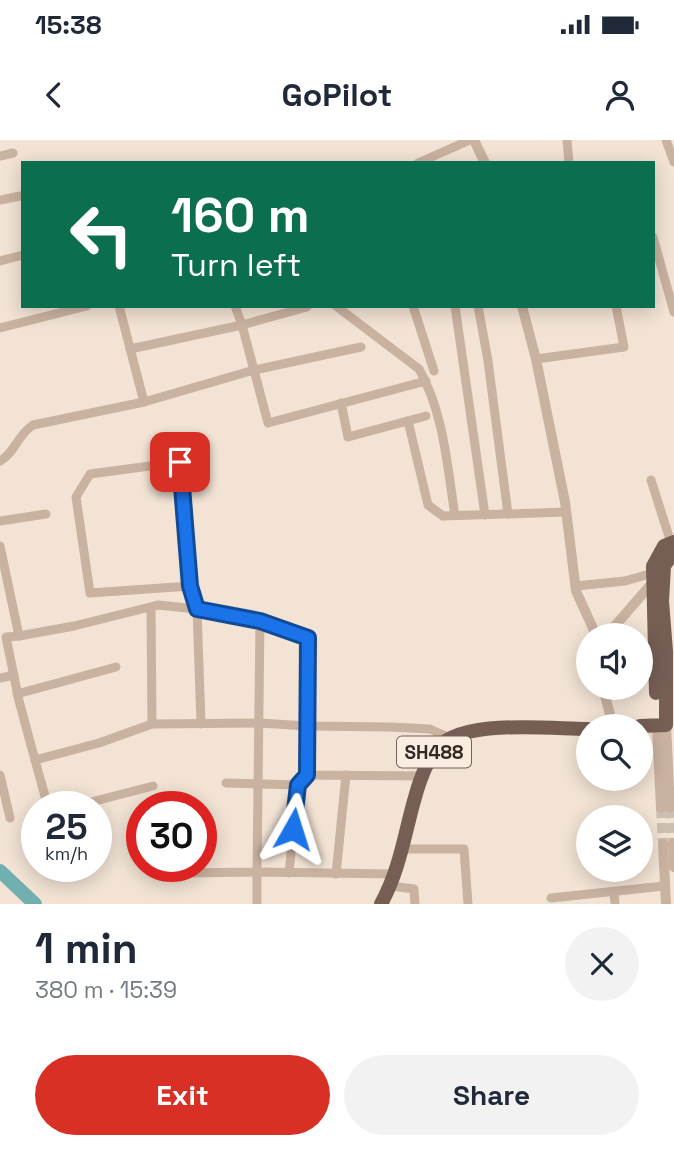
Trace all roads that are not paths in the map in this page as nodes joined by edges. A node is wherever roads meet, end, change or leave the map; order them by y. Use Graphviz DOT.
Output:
graph roads {
  1 [pos="472,140"];
  2 [pos="567,140"];
  3 [pos="666,140"];
  4 [pos="13,153"];
  5 [pos="0,156"];
  6 [pos="423,161"];
  7 [pos="484,161"];
  8 [pos="569,161"];
  9 [pos="674,162"];
  10 [pos="20,196"];
  11 [pos="0,200"];
  12 [pos="655,244"];
  13 [pos="21,256"];
  14 [pos="0,261"];
  15 [pos="80,308"];
  16 [pos="120,308"];
  17 [pos="236,308"];
  18 [pos="303,308"];
  19 [pos="339,308"];
  20 [pos="414,308"];
  21 [pos="455,308"];
  22 [pos="478,308"];
  23 [pos="523,308"];
  24 [pos="615,308"];
  25 [pos="674,312"];
  26 [pos="242,324"];
  27 [pos="0,328"];
  28 [pos="361,347"];
  29 [pos="130,349"];
  30 [pos="536,359"];
  31 [pos="254,370"];
  32 [pos="435,371"];
  33 [pos="426,381"];
  34 [pos="145,402"];
  35 [pos="341,403"];
  36 [pos="426,416"];
  37 [pos="408,421"];
  38 [pos="0,461"];
  39 [pos="650,480"];
  40 [pos="566,512"];
  41 [pos="46,514"];
  42 [pos="485,514"];
  43 [pos="508,514"];
  44 [pos="454,516"];
  45 [pos="0,522"];
  46 [pos="0,546"];
  47 [pos="673,546"];
  48 [pos="653,577"];
  49 [pos="190,586"];
  50 [pos="576,586"];
  51 [pos="151,608"];
  52 [pos="197,609"];
  53 [pos="260,621"];
  54 [pos="591,623"];
  55 [pos="617,623"];
  56 [pos="19,636"];
  57 [pos="3,637"];
  58 [pos="116,667"];
  59 [pos="14,676"];
  60 [pos="0,678"];
  61 [pos="17,694"];
  62 [pos="260,723"];
  63 [pos="152,724"];
  64 [pos="201,724"];
  65 [pos="653,725"];
  66 [pos="661,725"];
  67 [pos="306,726"];
  68 [pos="576,729"];
  69 [pos="450,738"];
  70 [pos="35,760"];
  71 [pos="0,775"];
  72 [pos="307,775"];
  73 [pos="346,775"];
  74 [pos="422,776"];
  75 [pos="226,783"];
  76 [pos="258,783"];
  77 [pos="298,785"];
  78 [pos="153,786"];
  79 [pos="44,791"];
  80 [pos="112,797"];
  81 [pos="666,808"];
  82 [pos="10,818"];
  83 [pos="668,844"];
  84 [pos="402,849"];
  85 [pos="674,867"];
  86 [pos="257,872"];
  87 [pos="217,873"];
  88 [pos="289,873"];
  89 [pos="336,874"];
  90 [pos="393,880"];
  91 [pos="664,886"];
  92 [pos="614,892"];
  93 [pos="551,898"];
  94 [pos="257,904"];
  95 [pos="381,904"];
  96 [pos="415,904"];
  97 [pos="468,904"];
  98 [pos="615,904"];
  99 [pos="666,904"];
  1 -- 6 [label="street"];
  1 -- 7 [label="street"];
  2 -- 8 [label="street"];
  3 -- 9 [label="street"];
  4 -- 5 [label="street"];
  10 -- 11 [label="street"];
  12 -- 25 [label="street"];
  13 -- 14 [label="street"];
  15 -- 27 [label="street"];
  16 -- 29 [label="street"];
  17 -- 26 [label="street"];
  18 -- 26 [label="street"];
  19 -- 33 [label="street"];
  20 -- 32 [label="street"];
  21 -- 42 [label="street"];
  22 -- 43 [label="street"];
  23 -- 30 [label="street"];
  24 -- 30 [label="street"];
  26 -- 29 [label="street"];
  26 -- 31 [label="street"];
  28 -- 31 [label="street"];
  29 -- 34 [label="street"];
  30 -- 40 [label="street"];
  31 -- 34 [label="street"];
  31 -- 35 [label="street"];
  33 -- 35 [label="street"];
  33 -- 44 [label="street"];
  34 -- 38 [label="street"];
  35 -- 37 [label="street"];
  36 -- 37 [label="street"];
  37 -- 44 [label="street"];
  39 -- 47 [label="street"];
  40 -- 43 [label="street"];
  40 -- 50 [label="street"];
  41 -- 45 [label="street"];
  42 -- 43 [label="street"];
  42 -- 44 [label="street"];
  46 -- 56 [label="street"];
  47 -- 48 [label="main road"];
  47 -- 66 [label="main road"];
  48 -- 50 [label="street"];
  48 -- 55 [label="street"];
  48 -- 66 [label="main road"];
  49 -- 49 [label="street"];
  49 -- 52 [label="street"];
  50 -- 54 [label="street"];
  51 -- 52 [label="street"];
  51 -- 56 [label="street"];
  51 -- 63 [label="street"];
  52 -- 53 [label="street"];
  52 -- 64 [label="street"];
  53 -- 62 [label="street"];
  53 -- 67 [label="street"];
  56 -- 57 [label="street"];
  57 -- 59 [label="street"];
  58 -- 61 [label="street"];
  59 -- 60 [label="street"];
  59 -- 61 [label="street"];
  61 -- 70 [label="street"];
  62 -- 64 [label="street"];
  62 -- 67 [label="street"];
  62 -- 76 [label="street"];
  63 -- 64 [label="street"];
  63 -- 70 [label="street"];
  65 -- 66 [label="main road"];
  66 -- 81 [label="street"];
  67 -- 69 [label="street"];
  67 -- 72 [label="street"];
  68 -- 69 [label="main road, SH488"];
  69 -- 74 [label="main road, SH488"];
  70 -- 79 [label="street"];
  71 -- 82 [label="street"];
  72 -- 73 [label="street"];
  72 -- 77 [label="street"];
  73 -- 74 [label="street"];
  73 -- 89 [label="street"];
  74 -- 84 [label="main road, SH488"];
  75 -- 76 [label="street"];
  76 -- 77 [label="street"];
  76 -- 86 [label="street"];
  77 -- 88 [label="street"];
  78 -- 80 [label="street"];
  83 -- 85 [label="street"];
  83 -- 91 [label="street"];
  84 -- 90 [label="main road, SH488"];
  84 -- 97 [label="street"];
  86 -- 87 [label="street"];
  86 -- 88 [label="street"];
  86 -- 94 [label="street"];
  88 -- 89 [label="street"];
  89 -- 90 [label="street"];
  90 -- 95 [label="main road, SH488"];
  90 -- 96 [label="street"];
  91 -- 92 [label="street"];
  91 -- 99 [label="street"];
  92 -- 93 [label="street"];
  92 -- 98 [label="street"];
}
